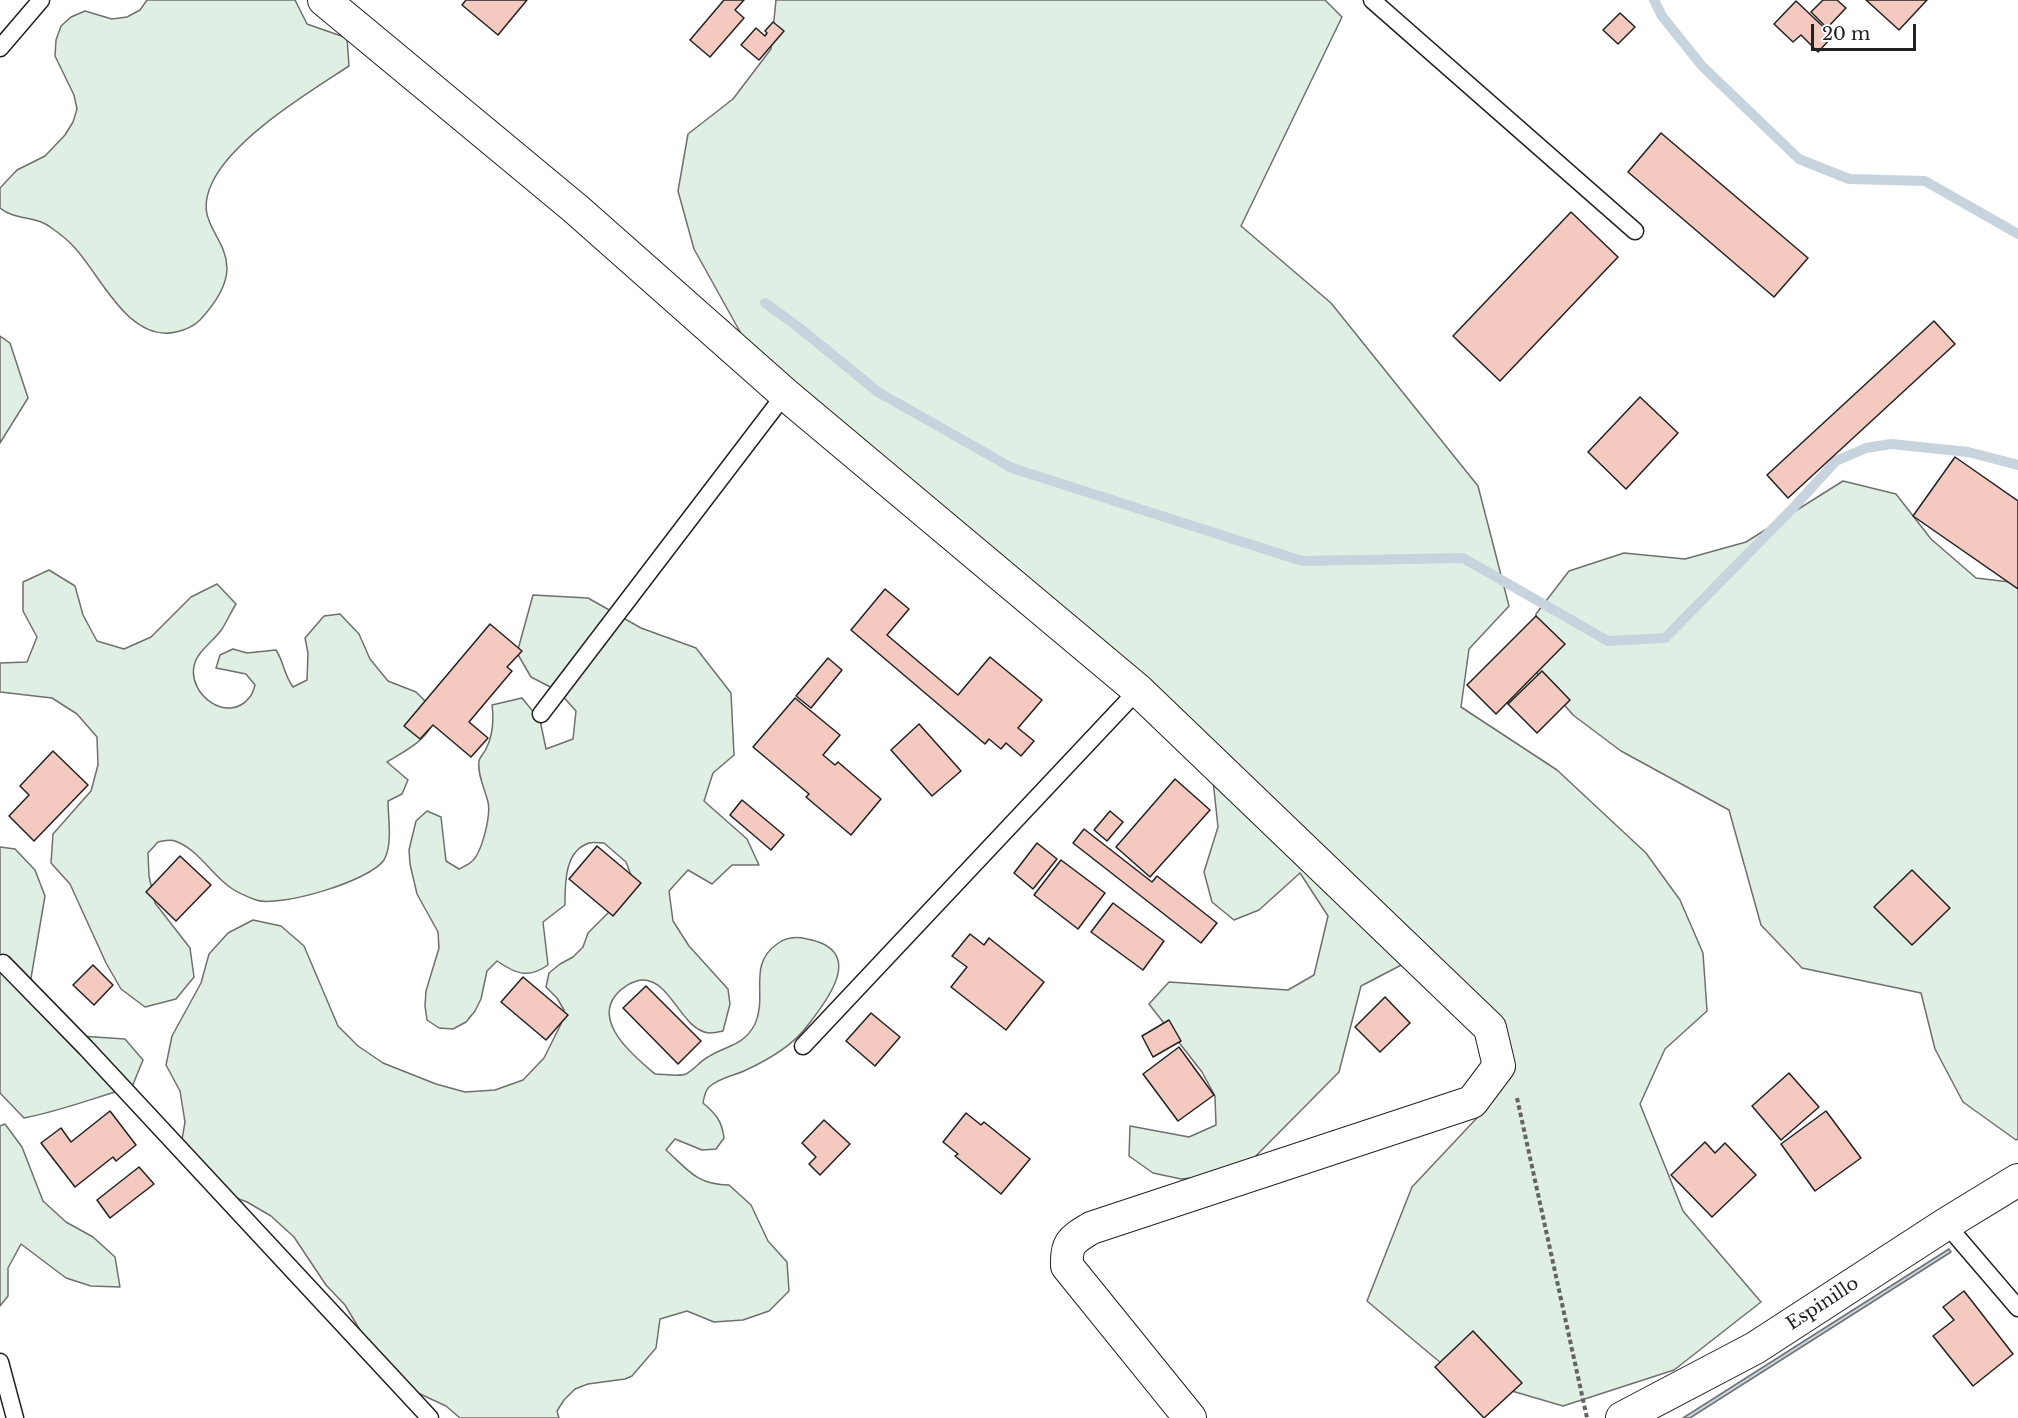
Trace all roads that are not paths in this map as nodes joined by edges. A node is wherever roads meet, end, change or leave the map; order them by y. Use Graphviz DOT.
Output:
graph roads {
  1 [pos="41,0"];
  2 [pos="324,0"];
  3 [pos="1372,0"];
  4 [pos="0,48"];
  5 [pos="1635,231"];
  6 [pos="785,394"];
  7 [pos="1138,690"];
  8 [pos="541,714"];
  9 [pos="3,963"];
  10 [pos="803,1046"];
  11 [pos="2018,1180"];
  12 [pos="1946,1224"];
  13 [pos="2018,1308"];
  14 [pos="0,1362"];
  15 [pos="15,1418"];
  16 [pos="430,1418"];
  17 [pos="1190,1418"];
  18 [pos="1622,1418"];
  1 -- 4 [label="lane"];
  2 -- 6 [label="street"];
  3 -- 5 [label="lane"];
  6 -- 7 [label="street"];
  6 -- 8 [label="lane"];
  7 -- 10 [label="lane"];
  7 -- 17 [label="street"];
  9 -- 16 [label="lane"];
  11 -- 12 [label="street, Espinillo"];
  12 -- 13 [label="lane"];
  12 -- 18 [label="street, Espinillo"];
  14 -- 15 [label="lane"];
}
